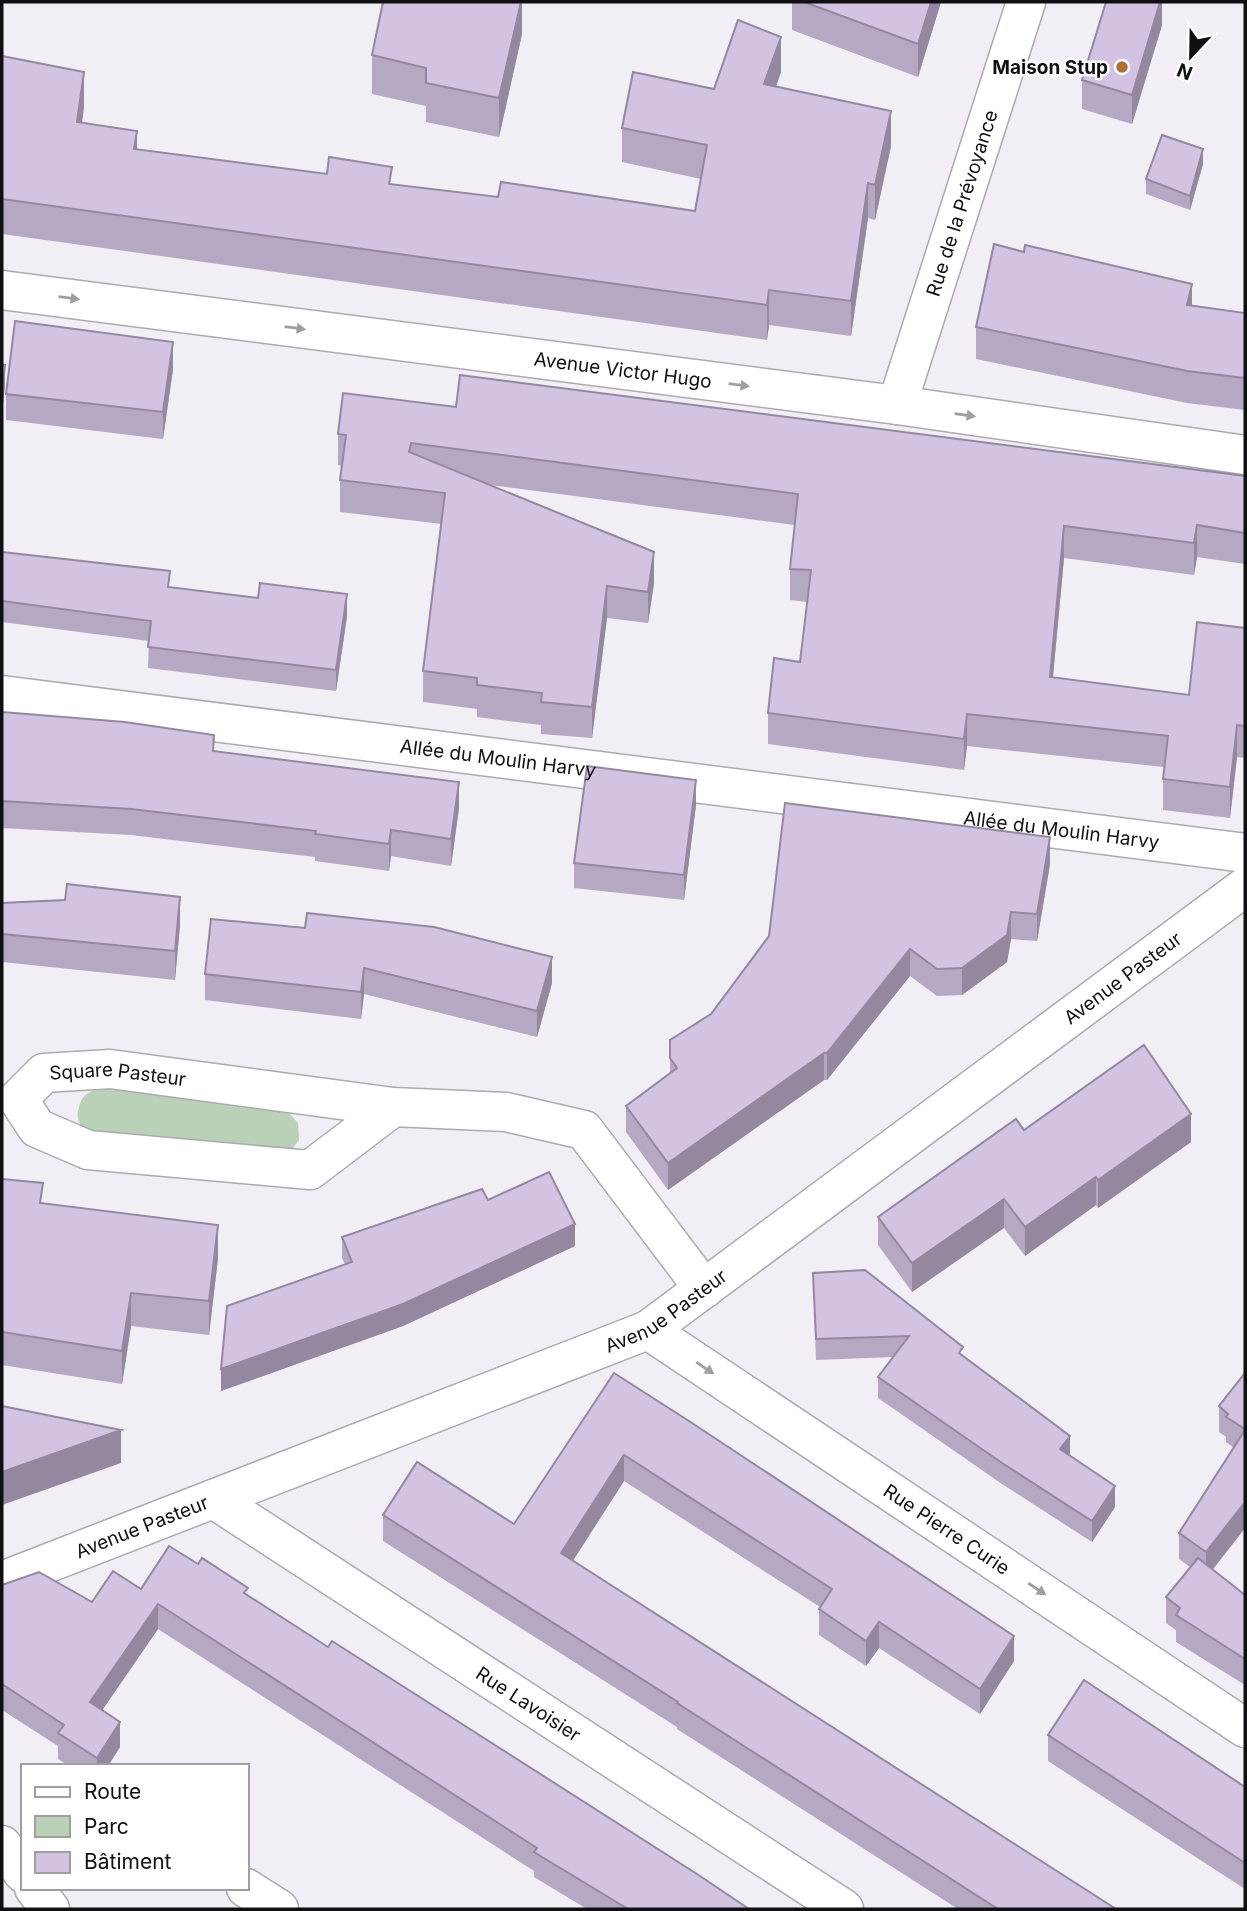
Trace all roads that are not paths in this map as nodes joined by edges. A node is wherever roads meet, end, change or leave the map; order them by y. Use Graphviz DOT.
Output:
graph roads {
  1 [pos="1026,2"];
  2 [pos="2,290"];
  3 [pos="897,405"];
  4 [pos="1245,455"];
  5 [pos="2,695"];
  6 [pos="1245,853"];
  7 [pos="1245,887"];
  8 [pos="393,1107"];
  9 [pos="704,1289"];
  10 [pos="648,1330"];
  11 [pos="215,1500"];
  12 [pos="2,1581"];
  13 [pos="1245,1728"];
  14 [pos="2,1845"];
  15 [pos="21,1868"];
  16 [pos="248,1889"];
  17 [pos="279,1909"];
  18 [pos="845,1909"];
  1 -- 3 [label="street, Rue de la Prévoyance"];
  2 -- 3 [label="street, Avenue Victor Hugo, one-way"];
  3 -- 4 [label="street, Avenue Victor Hugo, one-way"];
  5 -- 6 [label="street, Allée du Moulin Harvy"];
  7 -- 9 [label="street, Avenue Pasteur"];
  8 -- 8 [label="street, Square Pasteur"];
  8 -- 9 [label="street, Square Pasteur"];
  9 -- 10 [label="street, Avenue Pasteur"];
  10 -- 11 [label="street, Avenue Pasteur"];
  10 -- 13 [label="street, Rue Pierre Curie, one-way"];
  11 -- 12 [label="street, Avenue Pasteur"];
  11 -- 18 [label="street, Rue Lavoisier"];
  14 -- 15 [label="street"];
  16 -- 17 [label="street"];
}
